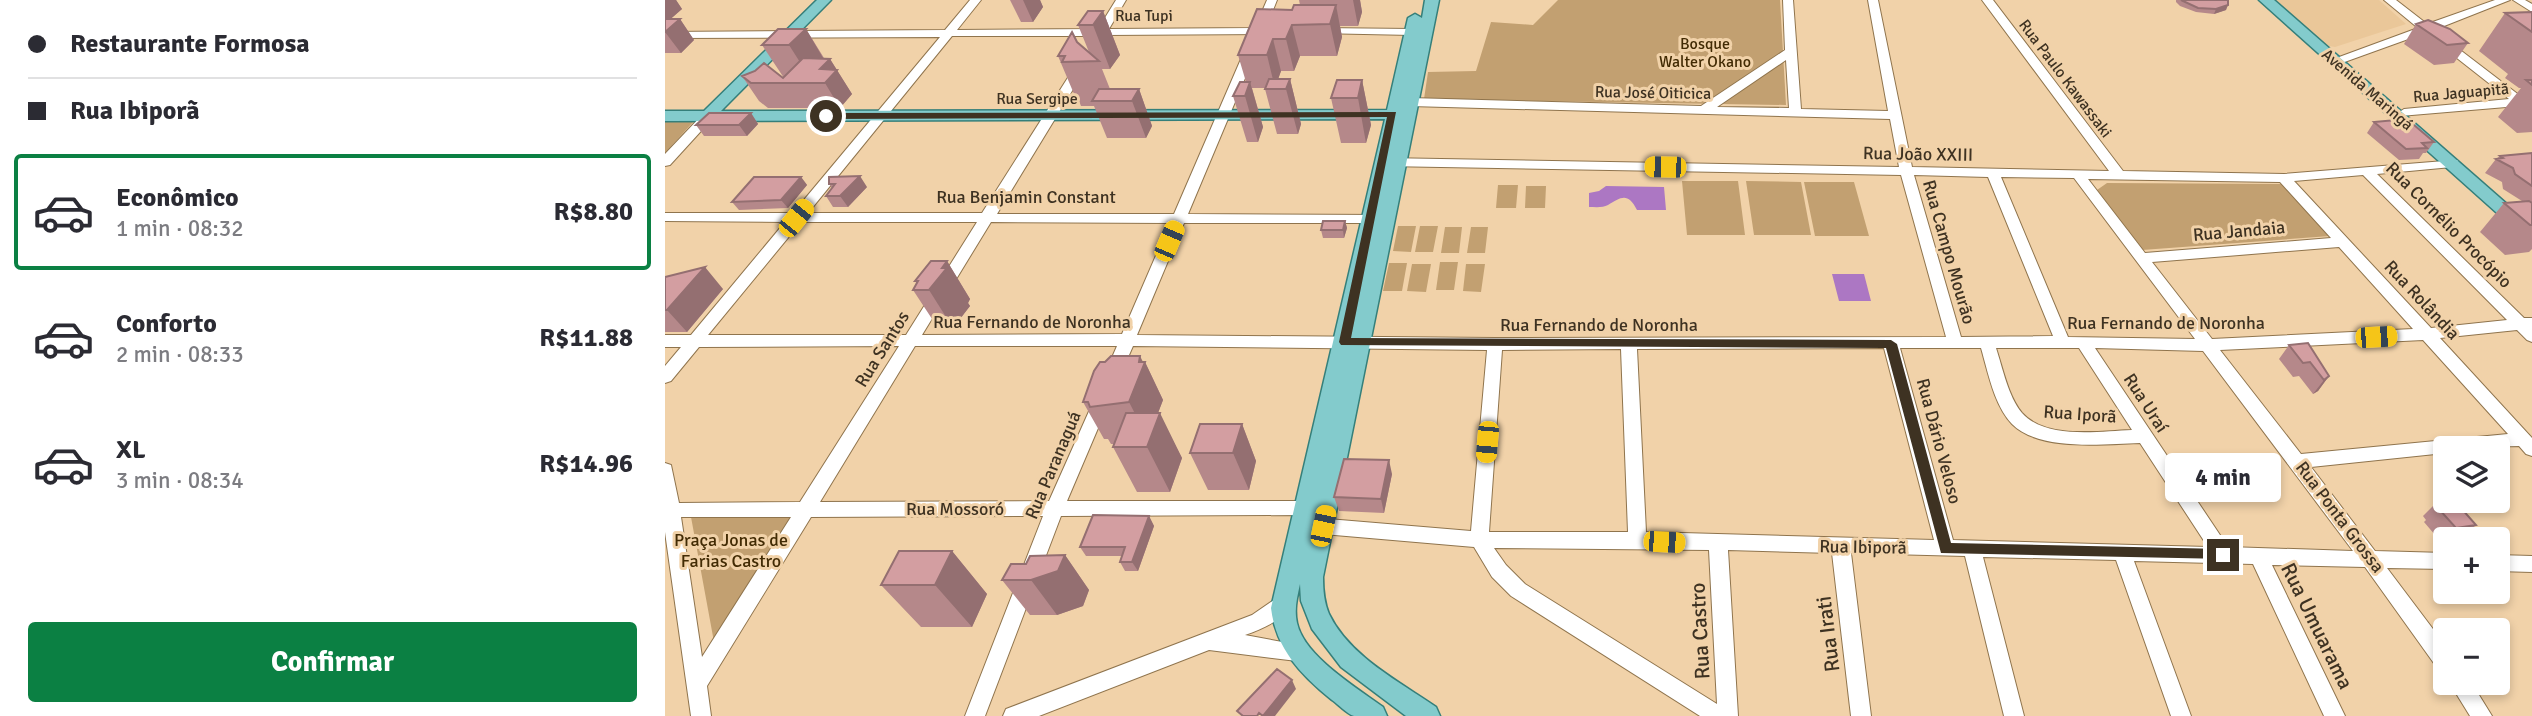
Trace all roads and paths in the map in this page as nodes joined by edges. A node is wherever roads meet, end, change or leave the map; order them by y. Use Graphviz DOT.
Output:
graph roads {
  1 [pos="824,0"];
  2 [pos="841,0"];
  3 [pos="975,0"];
  4 [pos="1121,0"];
  5 [pos="1272,0"];
  6 [pos="1420,0"];
  7 [pos="1432,0"];
  8 [pos="1788,0"];
  9 [pos="1873,0"];
  10 [pos="1987,0"];
  11 [pos="2266,0"];
  12 [pos="2274,0"];
  13 [pos="2389,0"];
  14 [pos="2505,0"];
  15 [pos="2518,0"];
  16 [pos="2532,9"];
  17 [pos="2425,29"];
  18 [pos="1259,30"];
  19 [pos="1287,31"];
  20 [pos="1301,31"];
  21 [pos="1101,32"];
  22 [pos="1412,32"];
  23 [pos="947,33"];
  24 [pos="799,34"];
  25 [pos="665,35"];
  26 [pos="1791,51"];
  27 [pos="2339,60"];
  28 [pos="732,92"];
  29 [pos="749,93"];
  30 [pos="2521,102"];
  31 [pos="1410,106"];
  32 [pos="1705,109"];
  33 [pos="2532,111"];
  34 [pos="1795,112"];
  35 [pos="2404,113"];
  36 [pos="1392,114"];
  37 [pos="1223,115"];
  38 [pos="1895,115"];
  39 [pos="665,116"];
  40 [pos="708,116"];
  41 [pos="726,116"];
  42 [pos="880,116"];
  43 [pos="1053,116"];
  44 [pos="665,162"];
  45 [pos="1390,162"];
  46 [pos="2452,163"];
  47 [pos="1906,171"];
  48 [pos="2368,172"];
  49 [pos="1993,173"];
  50 [pos="2078,175"];
  51 [pos="2119,176"];
  52 [pos="2284,178"];
  53 [pos="987,216"];
  54 [pos="665,217"];
  55 [pos="1180,217"];
  56 [pos="796,218"];
  57 [pos="1379,219"];
  58 [pos="2531,226"];
  59 [pos="2341,242"];
  60 [pos="2141,258"];
  61 [pos="2528,328"];
  62 [pos="2428,334"];
  63 [pos="1128,340"];
  64 [pos="665,341"];
  65 [pos="694,342"];
  66 [pos="909,342"];
  67 [pos="1353,342"];
  68 [pos="2063,342"];
  69 [pos="2083,342"];
  70 [pos="1955,343"];
  71 [pos="1987,343"];
  72 [pos="1495,344"];
  73 [pos="1629,344"];
  74 [pos="1891,344"];
  75 [pos="2206,345"];
  76 [pos="665,377"];
  77 [pos="2143,436"];
  78 [pos="2528,444"];
  79 [pos="2299,461"];
  80 [pos="665,470"];
  81 [pos="805,509"];
  82 [pos="1055,509"];
  83 [pos="668,510"];
  84 [pos="1314,517"];
  85 [pos="1479,540"];
  86 [pos="1637,540"];
  87 [pos="1718,544"];
  88 [pos="1841,547"];
  89 [pos="1946,549"];
  90 [pos="1972,549"];
  91 [pos="2122,552"];
  92 [pos="2223,555"];
  93 [pos="2259,556"];
  94 [pos="2371,558"];
  95 [pos="2433,561"];
  96 [pos="2510,564"];
  97 [pos="2532,565"];
  98 [pos="1284,602"];
  99 [pos="1206,643"];
  100 [pos="2433,645"];
  101 [pos="1297,652"];
  102 [pos="698,682"];
  103 [pos="2468,695"];
  104 [pos="1052,710"];
  105 [pos="701,716"];
  106 [pos="975,716"];
  107 [pos="1013,716"];
  108 [pos="1374,716"];
  109 [pos="1427,716"];
  110 [pos="1718,716"];
  111 [pos="1728,716"];
  112 [pos="1861,716"];
  113 [pos="2014,716"];
  114 [pos="2181,716"];
  115 [pos="2335,716"];
  116 [pos="2482,716"];
  1 -- 24 [label="main road"];
  2 -- 24 [label="main road"];
  3 -- 23 [label="street"];
  4 -- 21 [label="street, Rua Santos"];
  5 -- 18 [label="street, Rua Paranaguá"];
  6 -- 22 [label="main road"];
  7 -- 31 [label="main road"];
  8 -- 26 [label="street"];
  9 -- 38 [label="street, Rua Campo Mourão"];
  10 -- 51 [label="street, Rua Paulo Kawassaki"];
  11 -- 27 [label="main road, Avenida Maringá"];
  12 -- 27 [label="main road, Avenida Maringá"];
  13 -- 17 [label="street"];
  14 -- 17 [label="street"];
  15 -- 16 [label="street"];
  17 -- 27 [label="street"];
  17 -- 30 [label="street"];
  18 -- 19 [label="street, Rua Tupi"];
  18 -- 21 [label="street, Rua Tupi"];
  18 -- 37 [label="street, Rua Paranaguá"];
  20 -- 22 [label="street"];
  21 -- 23 [label="street, Rua Tupi"];
  21 -- 43 [label="street, Rua Santos"];
  22 -- 36 [label="main road"];
  23 -- 24 [label="street, Rua Tupi"];
  23 -- 42 [label="street"];
  24 -- 25 [label="street, Rua Tupi"];
  24 -- 28 [label="main road"];
  24 -- 29 [label="main road"];
  26 -- 32 [label="street"];
  26 -- 34 [label="street"];
  27 -- 35 [label="main road, Avenida Maringá"];
  27 -- 46 [label="main road, Avenida Maringá"];
  28 -- 29 [label="main road"];
  28 -- 40 [label="main road"];
  29 -- 41 [label="main road"];
  30 -- 33 [label="street"];
  30 -- 35 [label="street, Rua Jaguapitã"];
  31 -- 32 [label="street, Rua José Oiticica"];
  31 -- 36 [label="street, Rua Sergipe"];
  31 -- 45 [label="main road"];
  32 -- 34 [label="street, Rua José Oiticica"];
  34 -- 38 [label="street, Rua José Oiticica"];
  35 -- 58 [label="main road, Avenida Maringá"];
  36 -- 37 [label="main road, Rua Sergipe"];
  36 -- 45 [label="main road"];
  37 -- 43 [label="main road, Rua Sergipe"];
  37 -- 55 [label="street, Rua Paranaguá"];
  38 -- 47 [label="street, Rua Campo Mourão"];
  39 -- 40 [label="main road, Rua Sergipe"];
  40 -- 41 [label="main road, Rua Sergipe"];
  40 -- 44 [label="street"];
  41 -- 42 [label="main road, Rua Sergipe"];
  42 -- 43 [label="main road, Rua Sergipe"];
  42 -- 56 [label="street"];
  43 -- 53 [label="street, Rua Santos"];
  45 -- 47 [label="street, Rua João XXIII"];
  45 -- 57 [label="main road"];
  46 -- 48 [label="street, Rua João XXIII"];
  46 -- 58 [label="main road, Avenida Maringá"];
  47 -- 49 [label="street, Rua João XXIII"];
  47 -- 70 [label="street, Rua Campo Mourão"];
  48 -- 52 [label="street, Rua João XXIII"];
  48 -- 61 [label="street, Rua Cornélio Procópio"];
  49 -- 50 [label="street, Rua João XXIII"];
  49 -- 68 [label="street"];
  50 -- 51 [label="street, Rua João XXIII"];
  50 -- 60 [label="street, Rua Ponta Grossa"];
  51 -- 52 [label="street, Rua João XXIII"];
  52 -- 59 [label="street, Rua Rolândia"];
  53 -- 55 [label="street, Rua Benjamin Constant"];
  53 -- 56 [label="street, Rua Benjamin Constant"];
  53 -- 66 [label="street, Rua Santos"];
  54 -- 56 [label="street, Rua Benjamin Constant"];
  55 -- 57 [label="street, Rua Benjamin Constant"];
  55 -- 63 [label="street, Rua Paranaguá"];
  56 -- 65 [label="street"];
  57 -- 67 [label="main road"];
  59 -- 60 [label="street, Rua Jandaia"];
  59 -- 62 [label="street, Rua Rolândia"];
  60 -- 75 [label="street, Rua Ponta Grossa"];
  61 -- 62 [label="street, Rua Fernando de Noronha"];
  62 -- 75 [label="street, Rua Fernando de Noronha"];
  62 -- 78 [label="street, Rua Rolândia"];
  63 -- 66 [label="street, Rua Fernando de Noronha"];
  63 -- 67 [label="street, Rua Fernando de Noronha"];
  63 -- 82 [label="street, Rua Paranaguá"];
  64 -- 65 [label="street, Rua Fernando de Noronha"];
  65 -- 66 [label="street, Rua Fernando de Noronha"];
  65 -- 76 [label="street"];
  66 -- 81 [label="street, Rua Santos"];
  67 -- 72 [label="street, Rua Fernando de Noronha"];
  67 -- 84 [label="main road"];
  68 -- 69 [label="street, Rua Fernando de Noronha"];
  68 -- 71 [label="street, Rua Fernando de Noronha"];
  69 -- 75 [label="street, Rua Fernando de Noronha"];
  69 -- 77 [label="street, Rua Uraí"];
  70 -- 71 [label="street, Rua Fernando de Noronha"];
  70 -- 74 [label="street, Rua Fernando de Noronha"];
  71 -- 77 [label="street, Rua Iporã"];
  72 -- 73 [label="street, Rua Fernando de Noronha"];
  72 -- 85 [label="street"];
  73 -- 74 [label="street, Rua Fernando de Noronha"];
  73 -- 86 [label="street"];
  74 -- 89 [label="street, Rua Dário Veloso"];
  75 -- 79 [label="street, Rua Ponta Grossa"];
  77 -- 92 [label="street, Rua Uraí"];
  78 -- 79 [label="street"];
  79 -- 94 [label="street, Rua Ponta Grossa"];
  80 -- 83 [label="street"];
  81 -- 82 [label="street, Rua Mossoró"];
  81 -- 83 [label="street, Rua Mossoró"];
  81 -- 102 [label="street, Rua Santos"];
  82 -- 84 [label="street, Rua Mossoró"];
  82 -- 106 [label="street, Rua Paranaguá"];
  83 -- 102 [label="street"];
  84 -- 85 [label="street, Rua Ibiporã"];
  84 -- 98 [label="main road"];
  84 -- 109 [label="main road"];
  85 -- 86 [label="street, Rua Ibiporã"];
  85 -- 110 [label="street"];
  86 -- 87 [label="street, Rua Ibiporã"];
  87 -- 88 [label="street, Rua Ibiporã"];
  87 -- 111 [label="street, Rua Castro"];
  88 -- 89 [label="street, Rua Ibiporã"];
  88 -- 112 [label="street, Rua Irati"];
  89 -- 90 [label="street, Rua Ibiporã"];
  90 -- 91 [label="street, Rua Ibiporã"];
  90 -- 113 [label="street"];
  91 -- 92 [label="street, Rua Ibiporã"];
  91 -- 114 [label="street"];
  92 -- 93 [label="street, Rua Ibiporã"];
  93 -- 94 [label="street, Rua Ibiporã"];
  93 -- 115 [label="street, Rua Umuarama"];
  94 -- 95 [label="street, Rua Ibiporã"];
  94 -- 100 [label="street, Rua Ponta Grossa"];
  96 -- 97 [label="street"];
  98 -- 99 [label="street"];
  98 -- 101 [label="main road"];
  99 -- 101 [label="street"];
  99 -- 104 [label="street"];
  101 -- 108 [label="main road"];
  102 -- 105 [label="street"];
  103 -- 116 [label="street"];
  104 -- 107 [label="street"];
}
